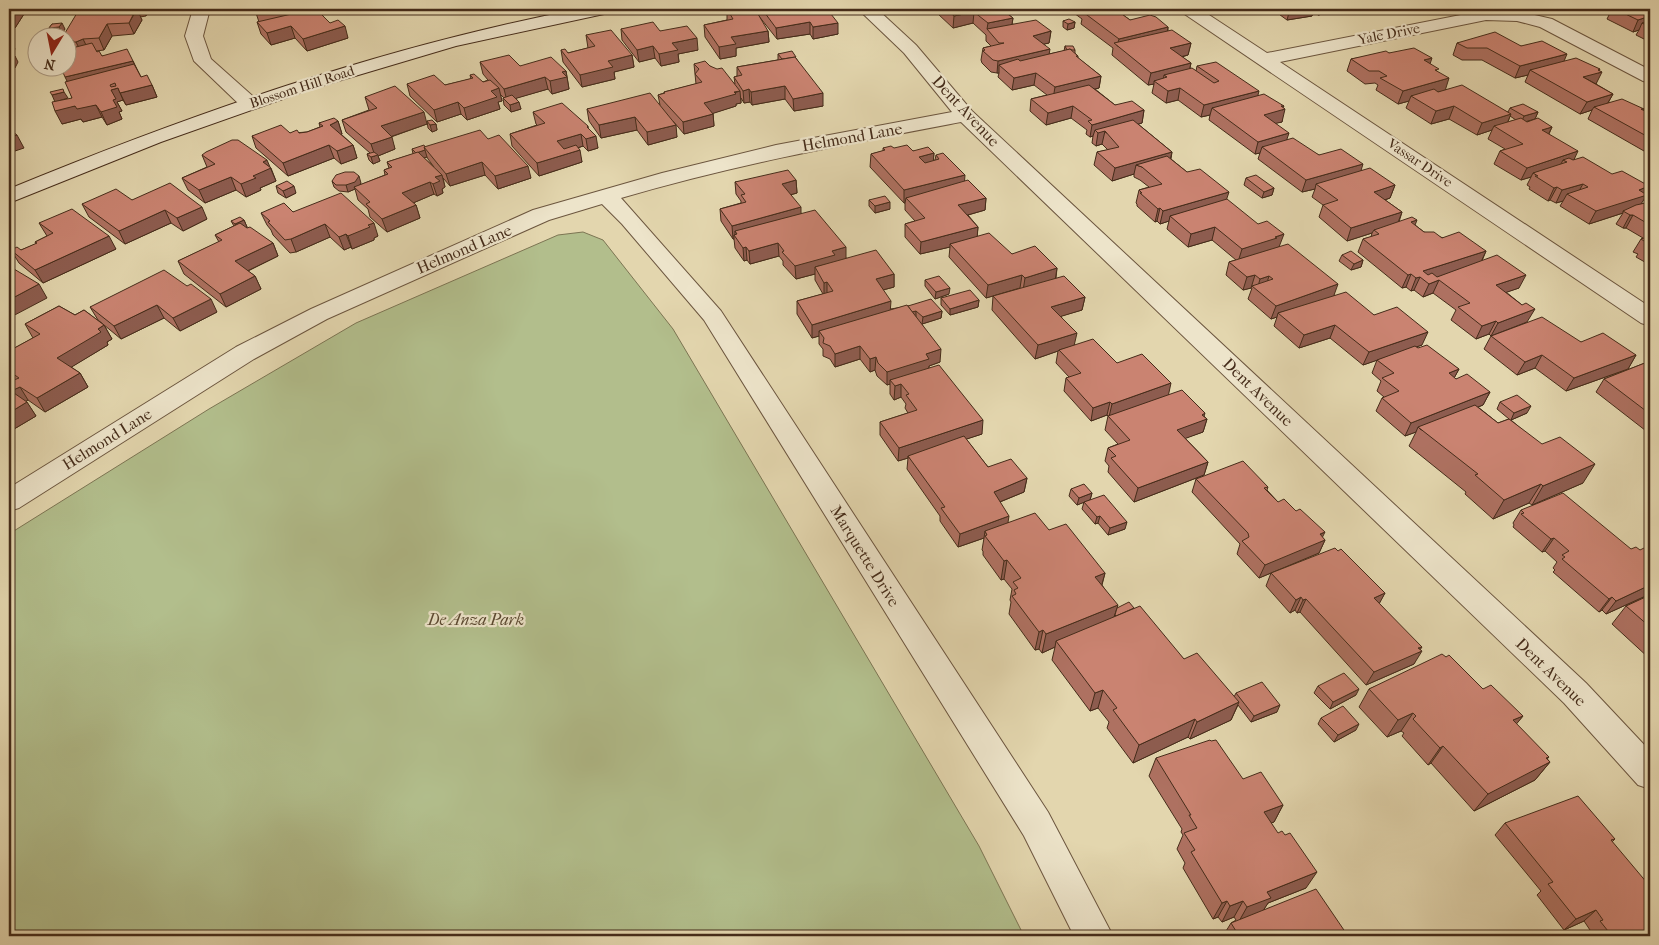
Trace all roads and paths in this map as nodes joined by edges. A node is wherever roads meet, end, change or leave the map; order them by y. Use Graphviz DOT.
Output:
graph roads {
  1 [pos="201,9"];
  2 [pos="604,9"];
  3 [pos="868,9"];
  4 [pos="1189,9"];
  5 [pos="1265,59"];
  6 [pos="1650,77"];
  7 [pos="249,104"];
  8 [pos="965,115"];
  9 [pos="607,196"];
  10 [pos="9,197"];
  11 [pos="1650,318"];
  12 [pos="9,501"];
  13 [pos="1650,774"];
  14 [pos="1094,936"];
  1 -- 7 [label="street"];
  2 -- 7 [label="street, Blossom Hill Road"];
  3 -- 8 [label="street, Dent Avenue"];
  4 -- 5 [label="street, Vassar Drive"];
  5 -- 6 [label="street, Yale Drive"];
  5 -- 11 [label="street, Vassar Drive"];
  7 -- 10 [label="street, Blossom Hill Road"];
  8 -- 9 [label="street, Helmond Lane"];
  8 -- 13 [label="street, Dent Avenue"];
  9 -- 12 [label="street, Helmond Lane"];
  9 -- 14 [label="street, Marquette Drive"];
}
